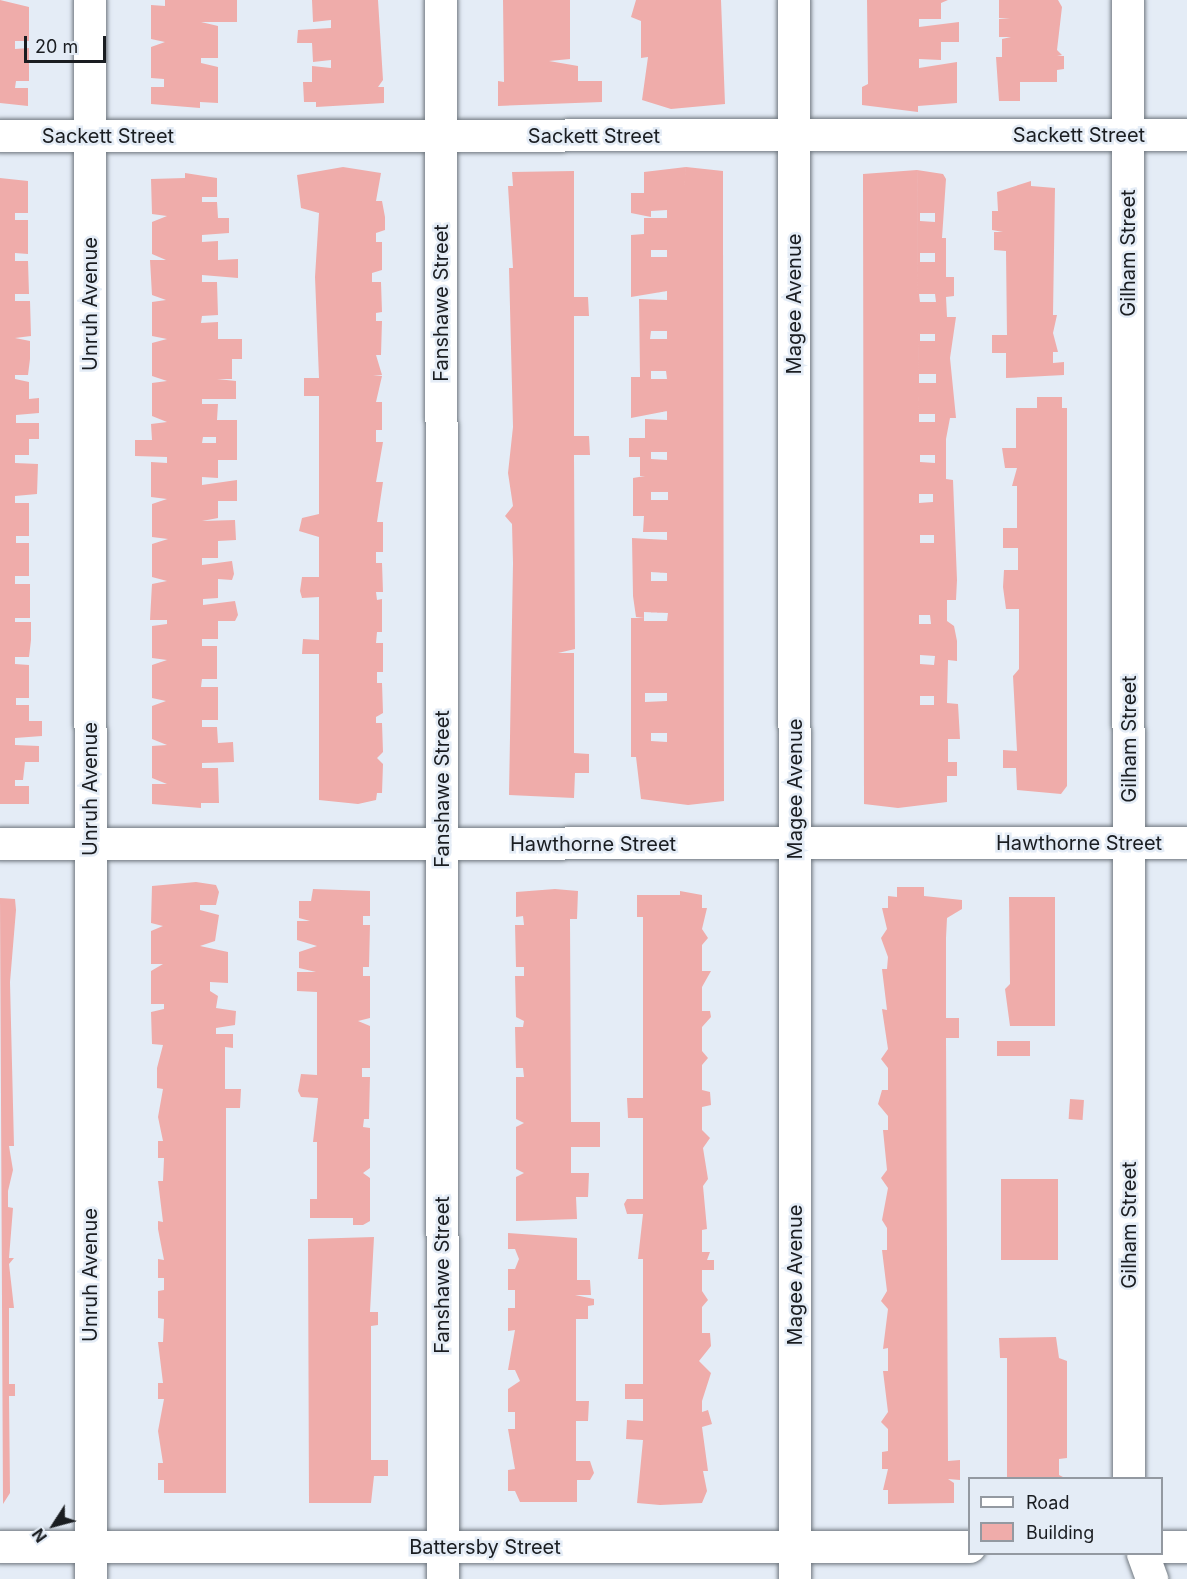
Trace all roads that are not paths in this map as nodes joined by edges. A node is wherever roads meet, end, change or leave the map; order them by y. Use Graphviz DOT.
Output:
graph roads {
  1 [pos="90,0"];
  2 [pos="441,0"];
  3 [pos="794,0"];
  4 [pos="1128,0"];
  5 [pos="1128,135"];
  6 [pos="1187,135"];
  7 [pos="0,136"];
  8 [pos="90,136"];
  9 [pos="441,136"];
  10 [pos="794,136"];
  11 [pos="795,843"];
  12 [pos="1129,843"];
  13 [pos="1187,843"];
  14 [pos="0,844"];
  15 [pos="90,844"];
  16 [pos="442,844"];
  17 [pos="1129,1477"];
  18 [pos="1163,1546"];
  19 [pos="1187,1546"];
  20 [pos="0,1547"];
  21 [pos="91,1547"];
  22 [pos="443,1547"];
  23 [pos="795,1547"];
  24 [pos="968,1547"];
  25 [pos="1143,1555"];
  26 [pos="91,1579"];
  27 [pos="443,1579"];
  28 [pos="795,1579"];
  29 [pos="1152,1579"];
  1 -- 8 [label="street, Unruh Avenue"];
  2 -- 9 [label="street, Fanshawe Street"];
  3 -- 10 [label="street, Magee Avenue"];
  4 -- 5 [label="street, Gilham Street"];
  5 -- 6 [label="street, Sackett Street"];
  5 -- 10 [label="street, Sackett Street"];
  5 -- 12 [label="street, Gilham Street"];
  7 -- 8 [label="street, Sackett Street"];
  8 -- 9 [label="street, Sackett Street"];
  8 -- 15 [label="street, Unruh Avenue"];
  9 -- 10 [label="street, Sackett Street"];
  9 -- 16 [label="street, Fanshawe Street"];
  10 -- 11 [label="street, Magee Avenue"];
  11 -- 12 [label="street, Hawthorne Street"];
  11 -- 16 [label="street, Hawthorne Street"];
  11 -- 23 [label="street, Magee Avenue"];
  12 -- 13 [label="street, Hawthorne Street"];
  12 -- 17 [label="street, Gilham Street"];
  14 -- 15 [label="street, Hawthorne Street"];
  15 -- 16 [label="street, Hawthorne Street"];
  15 -- 21 [label="street, Unruh Avenue"];
  16 -- 22 [label="street, Fanshawe Street"];
  18 -- 19 [label="street"];
  20 -- 21 [label="street, Battersby Street"];
  21 -- 22 [label="street, Battersby Street"];
  21 -- 26 [label="street, Unruh Avenue"];
  22 -- 23 [label="street, Battersby Street"];
  22 -- 27 [label="street, Fanshawe Street"];
  23 -- 24 [label="street, Battersby Street"];
  23 -- 28 [label="street, Magee Avenue"];
  25 -- 29 [label="street"];
}
